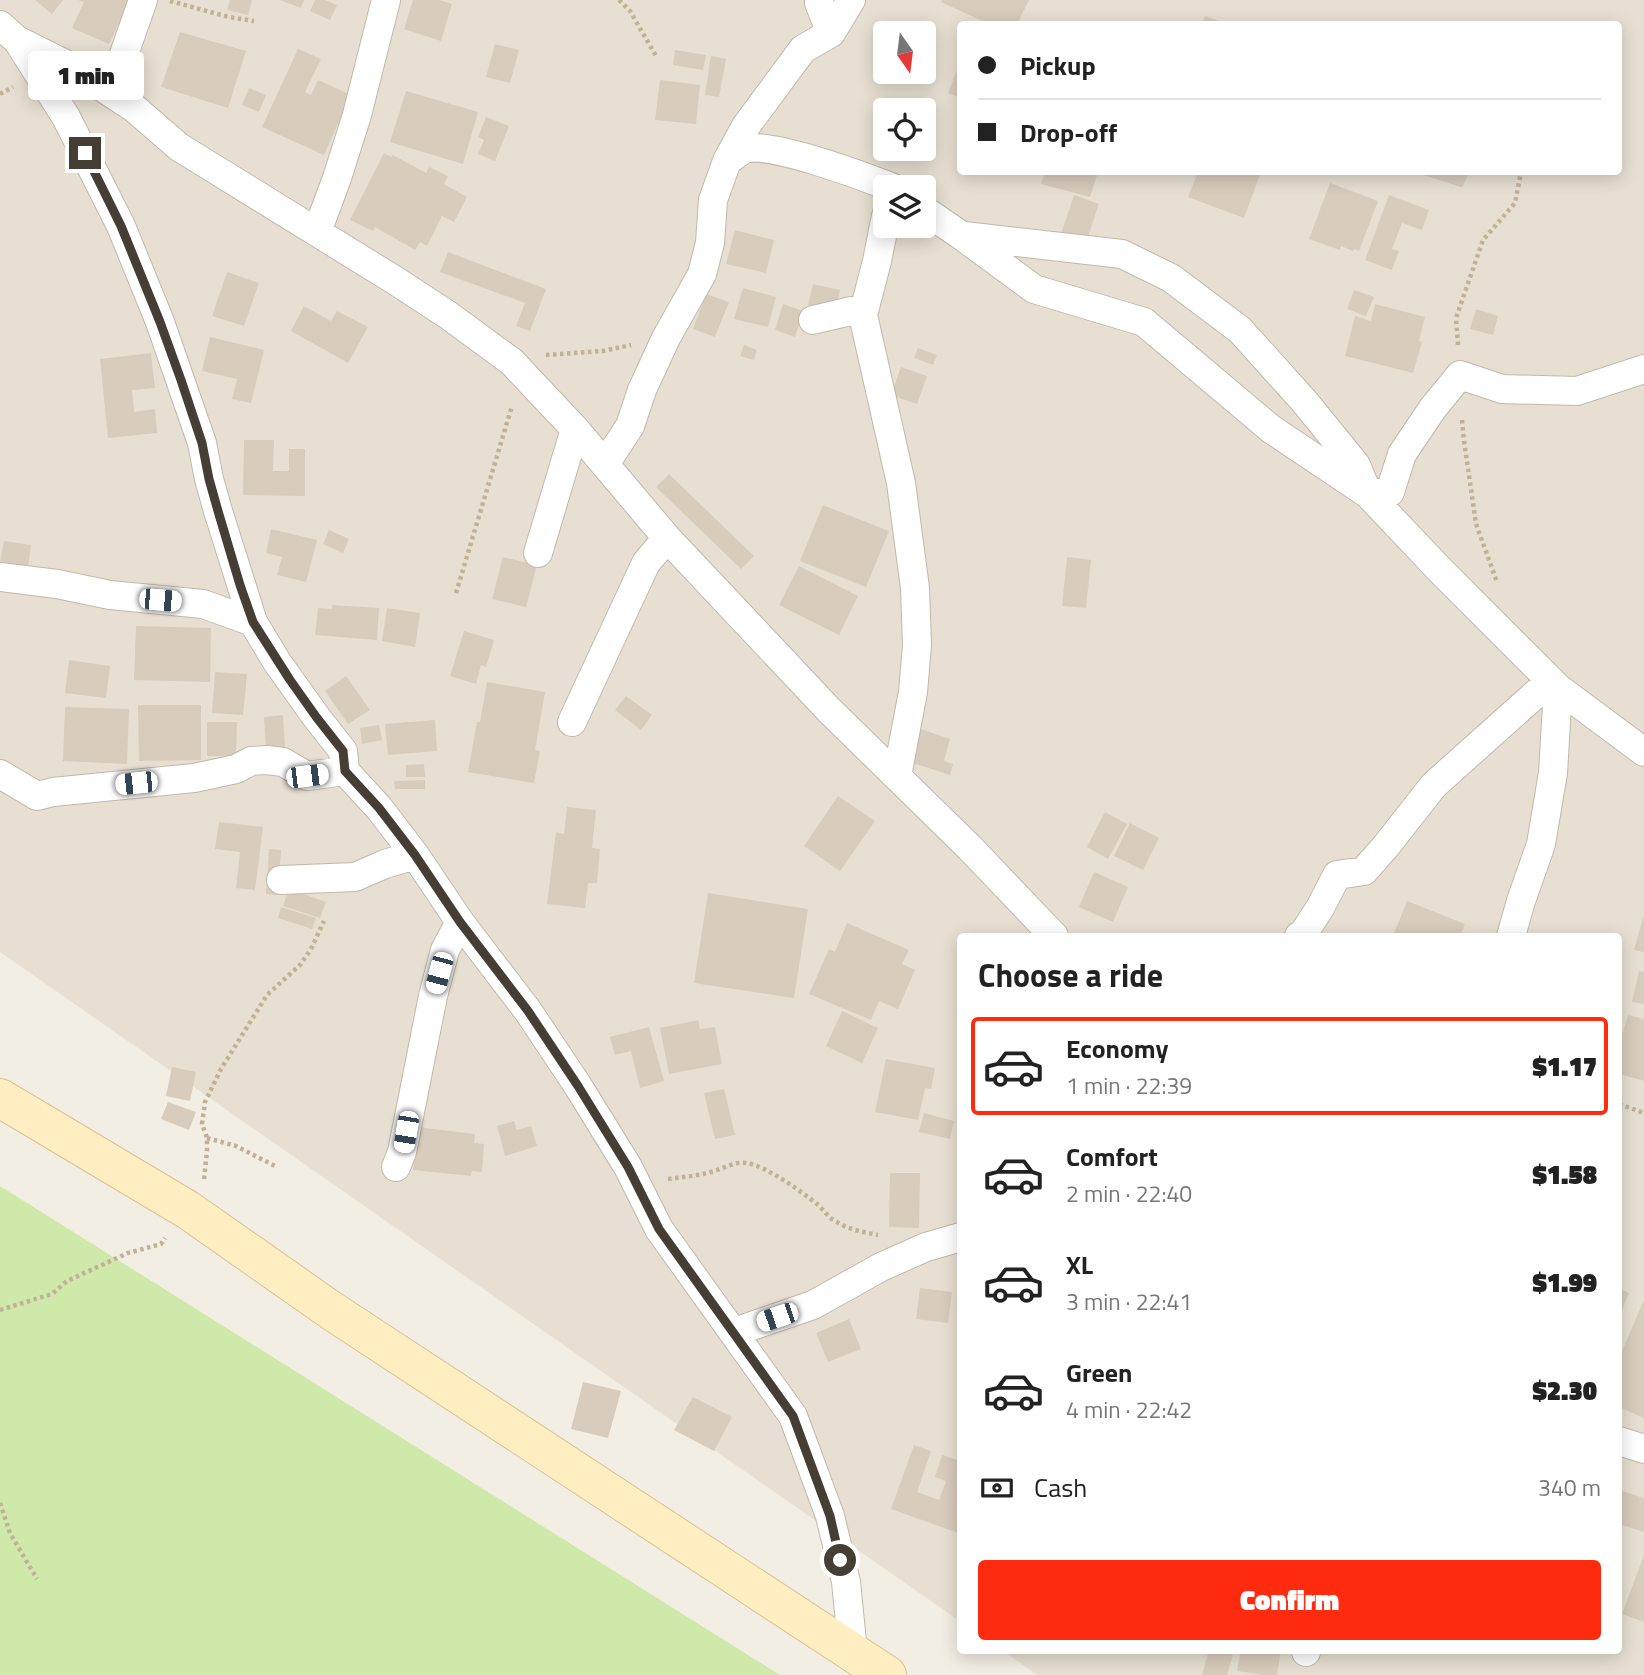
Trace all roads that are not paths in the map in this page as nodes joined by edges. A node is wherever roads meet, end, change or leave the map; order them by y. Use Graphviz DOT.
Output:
graph roads {
  1 [pos="143,0"];
  2 [pos="386,0"];
  3 [pos="819,0"];
  4 [pos="851,0"];
  5 [pos="8,32"];
  6 [pos="831,33"];
  7 [pos="108,90"];
  8 [pos="727,161"];
  9 [pos="873,181"];
  10 [pos="936,218"];
  11 [pos="317,232"];
  12 [pos="962,236"];
  13 [pos="882,238"];
  14 [pos="863,315"];
  15 [pos="813,320"];
  16 [pos="1644,369"];
  17 [pos="575,429"];
  18 [pos="606,464"];
  19 [pos="1368,494"];
  20 [pos="667,538"];
  21 [pos="538,553"];
  22 [pos="0,577"];
  23 [pos="253,622"];
  24 [pos="1558,688"];
  25 [pos="572,722"];
  26 [pos="1644,752"];
  27 [pos="345,771"];
  28 [pos="0,774"];
  29 [pos="897,776"];
  30 [pos="415,855"];
  31 [pos="281,880"];
  32 [pos="460,922"];
  33 [pos="1051,933"];
  34 [pos="1304,933"];
  35 [pos="1512,933"];
  36 [pos="0,1098"];
  37 [pos="396,1167"];
  38 [pos="957,1238"];
  39 [pos="736,1335"];
  40 [pos="1622,1442"];
  41 [pos="1644,1449"];
  42 [pos="853,1652"];
  43 [pos="887,1675"];
  1 -- 7 [label="street"];
  2 -- 11 [label="street"];
  3 -- 6 [label="street"];
  4 -- 6 [label="street"];
  5 -- 7 [label="street"];
  5 -- 23 [label="street"];
  6 -- 8 [label="street"];
  7 -- 11 [label="street"];
  8 -- 9 [label="street"];
  8 -- 18 [label="street"];
  10 -- 12 [label="street"];
  11 -- 17 [label="street"];
  12 -- 19 [label="street"];
  12 -- 19 [label="street"];
  13 -- 14 [label="street"];
  14 -- 15 [label="street"];
  14 -- 29 [label="street"];
  16 -- 19 [label="street"];
  17 -- 18 [label="street"];
  17 -- 21 [label="street"];
  18 -- 20 [label="street"];
  19 -- 24 [label="street"];
  20 -- 25 [label="street"];
  20 -- 29 [label="street"];
  22 -- 23 [label="street"];
  23 -- 27 [label="street"];
  24 -- 26 [label="street"];
  24 -- 34 [label="street"];
  24 -- 35 [label="street"];
  27 -- 28 [label="street"];
  27 -- 30 [label="street"];
  29 -- 33 [label="street"];
  30 -- 31 [label="street"];
  30 -- 32 [label="street"];
  32 -- 37 [label="street"];
  32 -- 39 [label="street"];
  36 -- 42 [label="street"];
  38 -- 39 [label="street"];
  39 -- 42 [label="street"];
  40 -- 41 [label="street"];
  42 -- 43 [label="street"];
}
